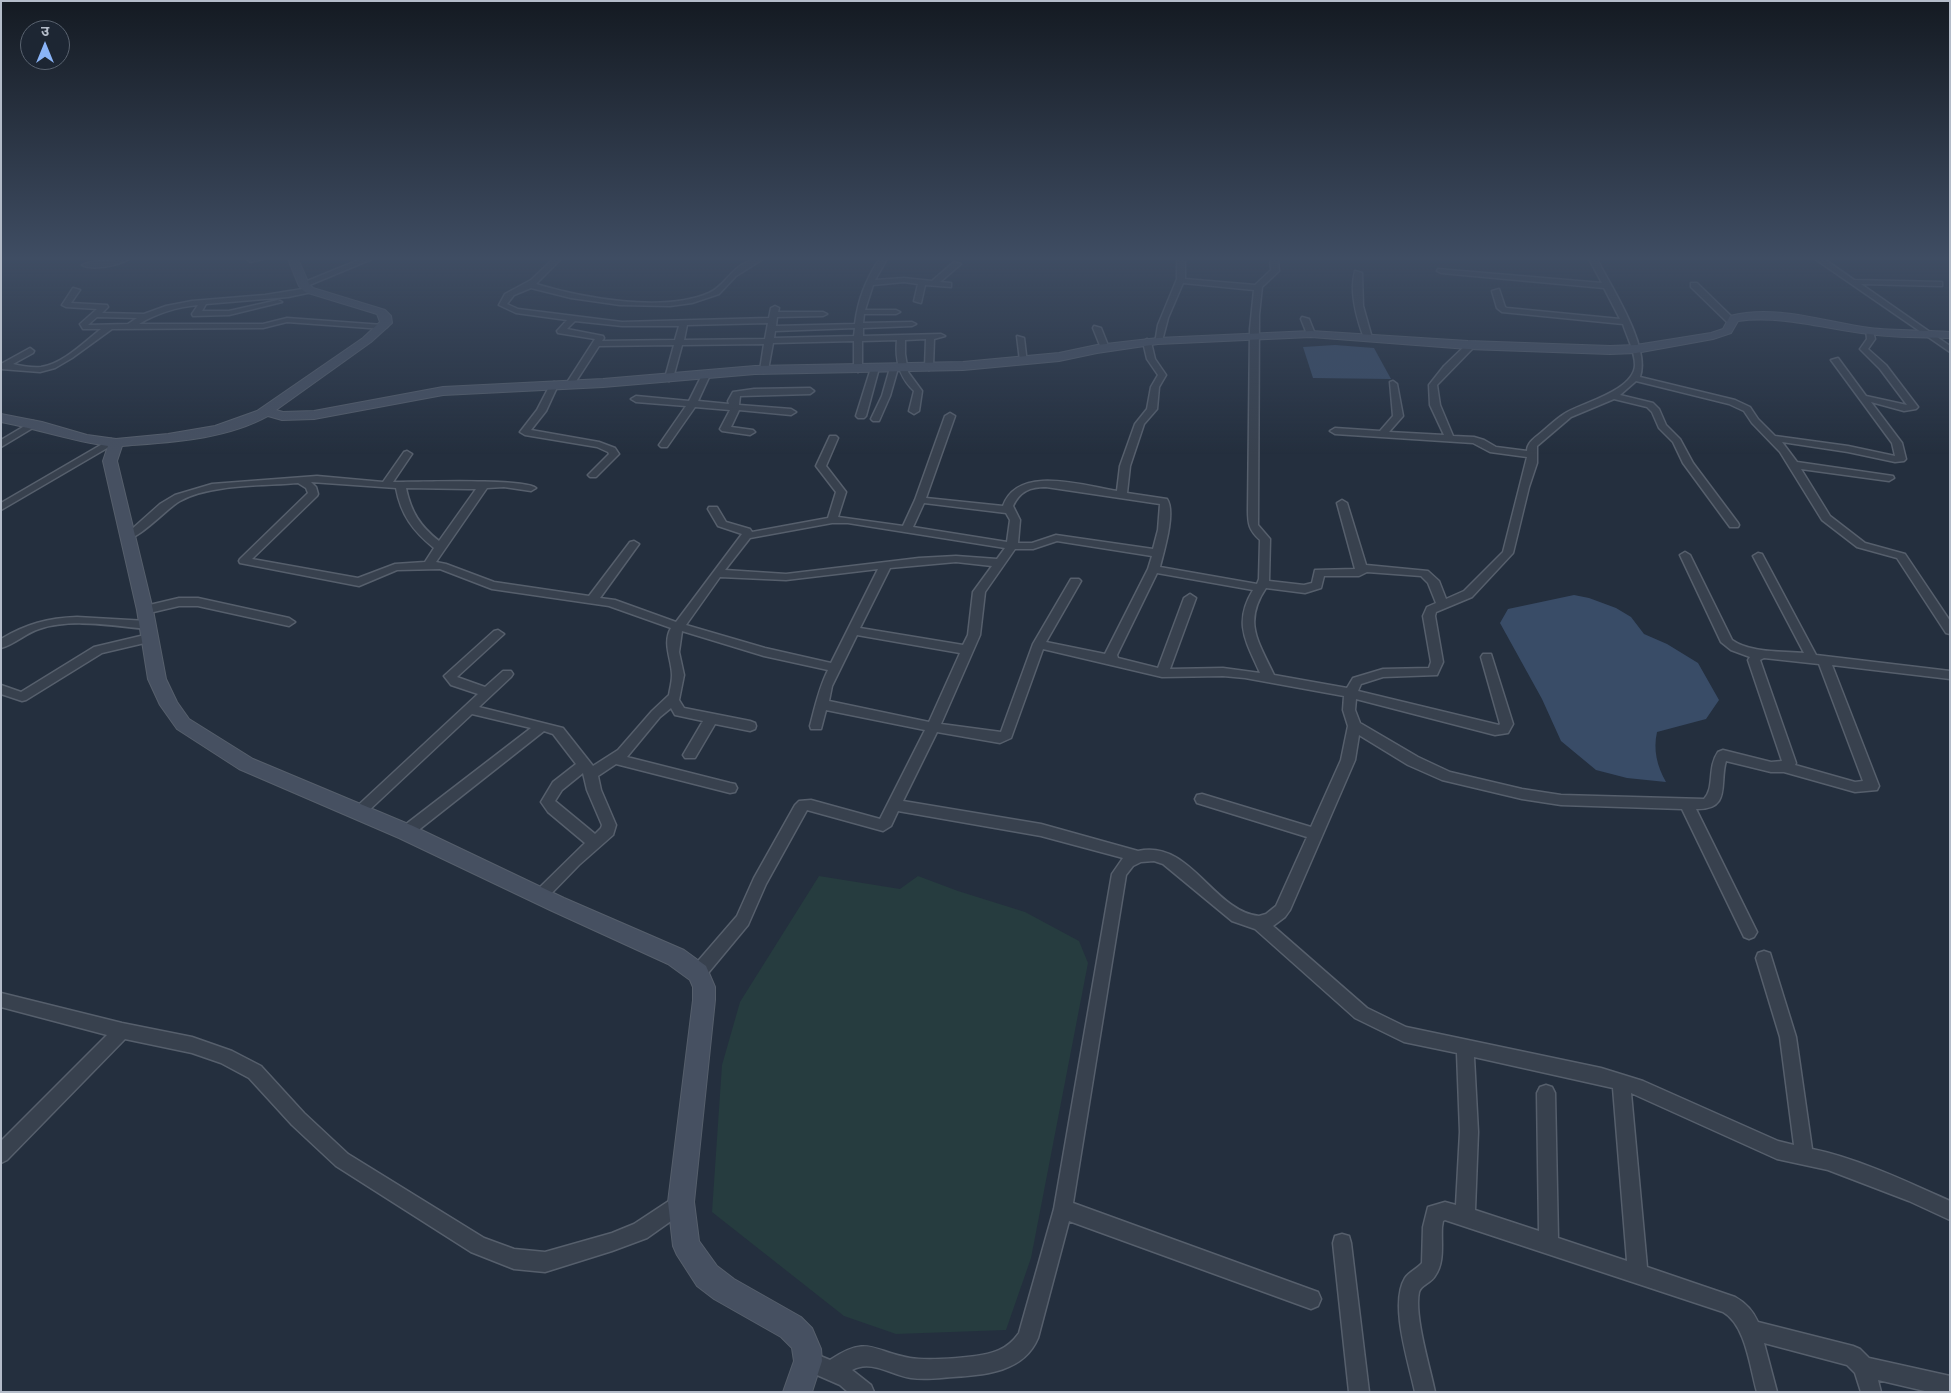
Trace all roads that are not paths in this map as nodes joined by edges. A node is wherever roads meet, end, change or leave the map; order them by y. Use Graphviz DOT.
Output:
graph roads {
  1 [pos="86,324"];
  2 [pos="134,324"];
  3 [pos="271,324"];
  4 [pos="352,324"];
  5 [pos="567,324"];
  6 [pos="684,324"];
  7 [pos="772,324"];
  8 [pos="837,324"];
  9 [pos="912,324"];
  10 [pos="1160,324"];
  11 [pos="1256,324"];
  12 [pos="1307,324"];
  13 [pos="1363,324"];
  14 [pos="1627,324"];
  15 [pos="1730,324"];
  16 [pos="1819,324"];
  17 [pos="1913,324"];
  18 [pos="131,326"];
  19 [pos="384,326"];
  20 [pos="858,326"];
  21 [pos="110,327"];
  22 [pos="1097,328"];
  23 [pos="1869,331"];
  24 [pos="1926,333"];
  25 [pos="1311,334"];
  26 [pos="1950,335"];
  27 [pos="941,336"];
  28 [pos="901,337"];
  29 [pos="930,337"];
  30 [pos="858,338"];
  31 [pos="1020,338"];
  32 [pos="1255,338"];
  33 [pos="1368,338"];
  34 [pos="769,341"];
  35 [pos="1152,341"];
  36 [pos="678,343"];
  37 [pos="598,344"];
  38 [pos="1471,345"];
  39 [pos="1105,348"];
  40 [pos="1636,349"];
  41 [pos="1950,350"];
  42 [pos="30,352"];
  43 [pos="1024,360"];
  44 [pos="1834,360"];
  45 [pos="3,367"];
  46 [pos="930,367"];
  47 [pos="875,368"];
  48 [pos="898,368"];
  49 [pos="858,369"];
  50 [pos="764,370"];
  51 [pos="706,375"];
  52 [pos="669,378"];
  53 [pos="1634,378"];
  54 [pos="570,384"];
  55 [pos="1393,384"];
  56 [pos="554,385"];
  57 [pos="810,391"];
  58 [pos="1613,396"];
  59 [pos="1861,397"];
  60 [pos="636,399"];
  61 [pos="692,404"];
  62 [pos="735,409"];
  63 [pos="266,411"];
  64 [pos="914,411"];
  65 [pos="791,412"];
  66 [pos="861,416"];
  67 [pos="950,416"];
  68 [pos="1,418"];
  69 [pos="876,419"];
  70 [pos="33,424"];
  71 [pos="1335,431"];
  72 [pos="750,432"];
  73 [pos="1382,434"];
  74 [pos="833,438"];
  75 [pos="1772,438"];
  76 [pos="1450,439"];
  77 [pos="113,443"];
  78 [pos="1,444"];
  79 [pos="664,445"];
  80 [pos="407,454"];
  81 [pos="1532,459"];
  82 [pos="1794,465"];
  83 [pos="593,475"];
  84 [pos="1889,478"];
  85 [pos="300,480"];
  86 [pos="386,485"];
  87 [pos="400,485"];
  88 [pos="483,486"];
  89 [pos="532,488"];
  90 [pos="1122,495"];
  91 [pos="920,500"];
  92 [pos="1342,504"];
  93 [pos="1,507"];
  94 [pos="713,509"];
  95 [pos="1008,510"];
  96 [pos="832,520"];
  97 [pos="1734,525"];
  98 [pos="906,530"];
  99 [pos="746,536"];
  100 [pos="128,537"];
  101 [pos="634,544"];
  102 [pos="440,546"];
  103 [pos="1012,546"];
  104 [pos="1157,553"];
  105 [pos="1685,555"];
  106 [pos="1758,556"];
  107 [pos="1000,563"];
  108 [pos="886,564"];
  109 [pos="429,565"];
  110 [pos="1361,568"];
  111 [pos="1154,569"];
  112 [pos="717,574"];
  113 [pos="1075,581"];
  114 [pos="1262,586"];
  115 [pos="1190,598"];
  116 [pos="593,599"];
  117 [pos="1442,604"];
  118 [pos="289,622"];
  119 [pos="147,624"];
  120 [pos="679,626"];
  121 [pos="1950,630"];
  122 [pos="854,631"];
  123 [pos="498,634"];
  124 [pos="1,644"];
  125 [pos="1039,644"];
  126 [pos="968,650"];
  127 [pos="1757,655"];
  128 [pos="1487,657"];
  129 [pos="1818,659"];
  130 [pos="1112,660"];
  131 [pos="836,668"];
  132 [pos="1162,672"];
  133 [pos="508,674"];
  134 [pos="1950,675"];
  135 [pos="1269,678"];
  136 [pos="1,689"];
  137 [pos="488,692"];
  138 [pos="1350,693"];
  139 [pos="672,701"];
  140 [pos="821,704"];
  141 [pos="469,709"];
  142 [pos="711,719"];
  143 [pos="542,726"];
  144 [pos="750,726"];
  145 [pos="816,726"];
  146 [pos="1354,726"];
  147 [pos="933,727"];
  148 [pos="690,755"];
  149 [pos="616,759"];
  150 [pos="1784,767"];
  151 [pos="587,770"];
  152 [pos="730,788"];
  153 [pos="1202,799"];
  154 [pos="1687,804"];
  155 [pos="894,805"];
  156 [pos="360,811"];
  157 [pos="406,832"];
  158 [pos="1315,834"];
  159 [pos="595,843"];
  160 [pos="1136,856"];
  161 [pos="540,896"];
  162 [pos="1260,924"];
  163 [pos="1749,932"];
  164 [pos="1764,958"];
  165 [pos="698,972"];
  166 [pos="1,1000"];
  167 [pos="122,1031"];
  168 [pos="1464,1047"];
  169 [pos="1621,1082"];
  170 [pos="1546,1093"];
  171 [pos="1,1154"];
  172 [pos="1804,1154"];
  173 [pos="681,1202"];
  174 [pos="1063,1209"];
  175 [pos="1950,1211"];
  176 [pos="1465,1216"];
  177 [pos="1342,1243"];
  178 [pos="1549,1244"];
  179 [pos="1638,1275"];
  180 [pos="1311,1299"];
  181 [pos="1750,1330"];
  182 [pos="808,1361"];
  183 [pos="1863,1367"];
  184 [pos="833,1370"];
  185 [pos="1950,1386"];
  186 [pos="798,1392"];
  187 [pos="864,1392"];
  188 [pos="1360,1392"];
  189 [pos="1425,1392"];
  190 [pos="1767,1392"];
  191 [pos="1871,1392"];
  1 -- 21 [label="street"];
  2 -- 18 [label="street"];
  3 -- 18 [label="street"];
  4 -- 19 [label="street"];
  5 -- 37 [label="street"];
  6 -- 36 [label="street"];
  7 -- 34 [label="street"];
  8 -- 20 [label="street"];
  9 -- 20 [label="street"];
  10 -- 35 [label="street"];
  11 -- 32 [label="street"];
  12 -- 25 [label="street"];
  13 -- 33 [label="street"];
  14 -- 40 [label="street"];
  15 -- 40 [label="street"];
  16 -- 23 [label="street"];
  17 -- 24 [label="street"];
  18 -- 21 [label="street"];
  19 -- 63 [label="street"];
  20 -- 30 [label="street"];
  21 -- 45 [label="street"];
  22 -- 39 [label="street"];
  23 -- 24 [label="street"];
  23 -- 59 [label="street"];
  24 -- 26 [label="street"];
  24 -- 41 [label="street"];
  25 -- 32 [label="street"];
  25 -- 33 [label="street"];
  27 -- 29 [label="street"];
  28 -- 29 [label="street"];
  28 -- 30 [label="street"];
  28 -- 48 [label="street"];
  29 -- 46 [label="street"];
  30 -- 34 [label="street"];
  30 -- 49 [label="street"];
  31 -- 43 [label="street"];
  32 -- 35 [label="street"];
  32 -- 114 [label="street"];
  33 -- 38 [label="street"];
  34 -- 36 [label="street"];
  34 -- 50 [label="street"];
  35 -- 39 [label="street"];
  35 -- 90 [label="street"];
  36 -- 37 [label="street"];
  36 -- 52 [label="street"];
  37 -- 54 [label="street"];
  38 -- 40 [label="street"];
  38 -- 76 [label="street"];
  39 -- 43 [label="street"];
  40 -- 53 [label="street"];
  42 -- 45 [label="street"];
  43 -- 46 [label="street"];
  44 -- 59 [label="street"];
  46 -- 48 [label="street"];
  47 -- 48 [label="street"];
  47 -- 49 [label="street"];
  47 -- 66 [label="street"];
  48 -- 64 [label="street"];
  48 -- 69 [label="street"];
  49 -- 50 [label="street"];
  50 -- 51 [label="street"];
  51 -- 52 [label="street"];
  51 -- 61 [label="street"];
  52 -- 54 [label="street"];
  53 -- 58 [label="street"];
  53 -- 75 [label="street"];
  54 -- 56 [label="street"];
  55 -- 73 [label="street"];
  56 -- 63 [label="street"];
  56 -- 83 [label="street"];
  57 -- 62 [label="street"];
  58 -- 81 [label="street"];
  58 -- 97 [label="street"];
  59 -- 75 [label="street"];
  60 -- 61 [label="street"];
  61 -- 62 [label="street"];
  61 -- 79 [label="street"];
  62 -- 65 [label="street"];
  62 -- 72 [label="street"];
  63 -- 77 [label="street"];
  67 -- 91 [label="street"];
  68 -- 70 [label="street"];
  70 -- 77 [label="street"];
  70 -- 78 [label="street"];
  71 -- 73 [label="street"];
  73 -- 76 [label="street"];
  74 -- 96 [label="street"];
  75 -- 82 [label="street"];
  76 -- 81 [label="street"];
  77 -- 93 [label="street"];
  77 -- 100 [label="street"];
  80 -- 86 [label="street"];
  81 -- 117 [label="street"];
  82 -- 84 [label="street"];
  82 -- 121 [label="street"];
  85 -- 86 [label="street"];
  85 -- 100 [label="street"];
  85 -- 109 [label="street"];
  86 -- 87 [label="street"];
  87 -- 88 [label="street"];
  87 -- 102 [label="street"];
  88 -- 89 [label="street"];
  88 -- 102 [label="street"];
  90 -- 95 [label="street"];
  90 -- 104 [label="street"];
  91 -- 95 [label="street"];
  91 -- 98 [label="street"];
  92 -- 110 [label="street"];
  94 -- 99 [label="street"];
  95 -- 103 [label="street"];
  96 -- 98 [label="street"];
  96 -- 99 [label="street"];
  98 -- 103 [label="street"];
  99 -- 112 [label="street"];
  100 -- 119 [label="street"];
  101 -- 116 [label="street"];
  102 -- 109 [label="street"];
  103 -- 104 [label="street"];
  103 -- 107 [label="street"];
  104 -- 111 [label="street"];
  105 -- 127 [label="street"];
  106 -- 129 [label="street"];
  107 -- 108 [label="street"];
  107 -- 126 [label="street"];
  108 -- 112 [label="street"];
  108 -- 122 [label="street"];
  109 -- 116 [label="street"];
  110 -- 114 [label="street"];
  110 -- 117 [label="street"];
  111 -- 114 [label="street"];
  111 -- 130 [label="street"];
  112 -- 120 [label="street"];
  113 -- 125 [label="street"];
  114 -- 135 [label="street"];
  115 -- 132 [label="street"];
  116 -- 120 [label="street"];
  117 -- 138 [label="street"];
  118 -- 119 [label="street"];
  119 -- 124 [label="street"];
  119 -- 136 [label="street"];
  119 -- 156 [label="street"];
  120 -- 131 [label="street"];
  120 -- 139 [label="street"];
  122 -- 126 [label="street"];
  122 -- 131 [label="street"];
  123 -- 137 [label="street"];
  125 -- 130 [label="street"];
  125 -- 147 [label="street"];
  126 -- 147 [label="street"];
  127 -- 129 [label="street"];
  127 -- 150 [label="street"];
  128 -- 138 [label="street"];
  129 -- 134 [label="street"];
  129 -- 150 [label="street"];
  130 -- 132 [label="street"];
  131 -- 140 [label="street"];
  132 -- 135 [label="street"];
  133 -- 137 [label="street"];
  135 -- 138 [label="street"];
  137 -- 141 [label="street"];
  138 -- 146 [label="street"];
  139 -- 142 [label="street"];
  139 -- 149 [label="street"];
  140 -- 145 [label="street"];
  140 -- 147 [label="street"];
  141 -- 143 [label="street"];
  141 -- 156 [label="street"];
  142 -- 144 [label="street"];
  142 -- 148 [label="street"];
  143 -- 151 [label="street"];
  143 -- 157 [label="street"];
  146 -- 154 [label="street"];
  146 -- 158 [label="street"];
  147 -- 155 [label="street"];
  149 -- 151 [label="street"];
  149 -- 152 [label="street"];
  150 -- 154 [label="street"];
  151 -- 159 [label="street"];
  151 -- 159 [label="street"];
  153 -- 158 [label="street"];
  154 -- 163 [label="street"];
  155 -- 160 [label="street"];
  155 -- 165 [label="street"];
  156 -- 157 [label="street"];
  157 -- 161 [label="street"];
  158 -- 162 [label="street"];
  159 -- 161 [label="street"];
  160 -- 162 [label="street"];
  160 -- 174 [label="street"];
  161 -- 165 [label="street"];
  162 -- 168 [label="street"];
  164 -- 172 [label="street"];
  165 -- 173 [label="street"];
  166 -- 167 [label="street"];
  167 -- 171 [label="street"];
  167 -- 173 [label="street"];
  168 -- 169 [label="street"];
  168 -- 176 [label="street"];
  169 -- 172 [label="street"];
  169 -- 179 [label="street"];
  170 -- 178 [label="street"];
  172 -- 175 [label="street"];
  173 -- 182 [label="street"];
  174 -- 180 [label="street"];
  174 -- 184 [label="street"];
  176 -- 178 [label="street"];
  176 -- 189 [label="street"];
  177 -- 188 [label="street"];
  178 -- 179 [label="street"];
  179 -- 181 [label="street"];
  181 -- 183 [label="street"];
  181 -- 190 [label="street"];
  182 -- 184 [label="street"];
  182 -- 186 [label="street"];
  183 -- 185 [label="street"];
  183 -- 191 [label="street"];
  184 -- 187 [label="street"];
}
